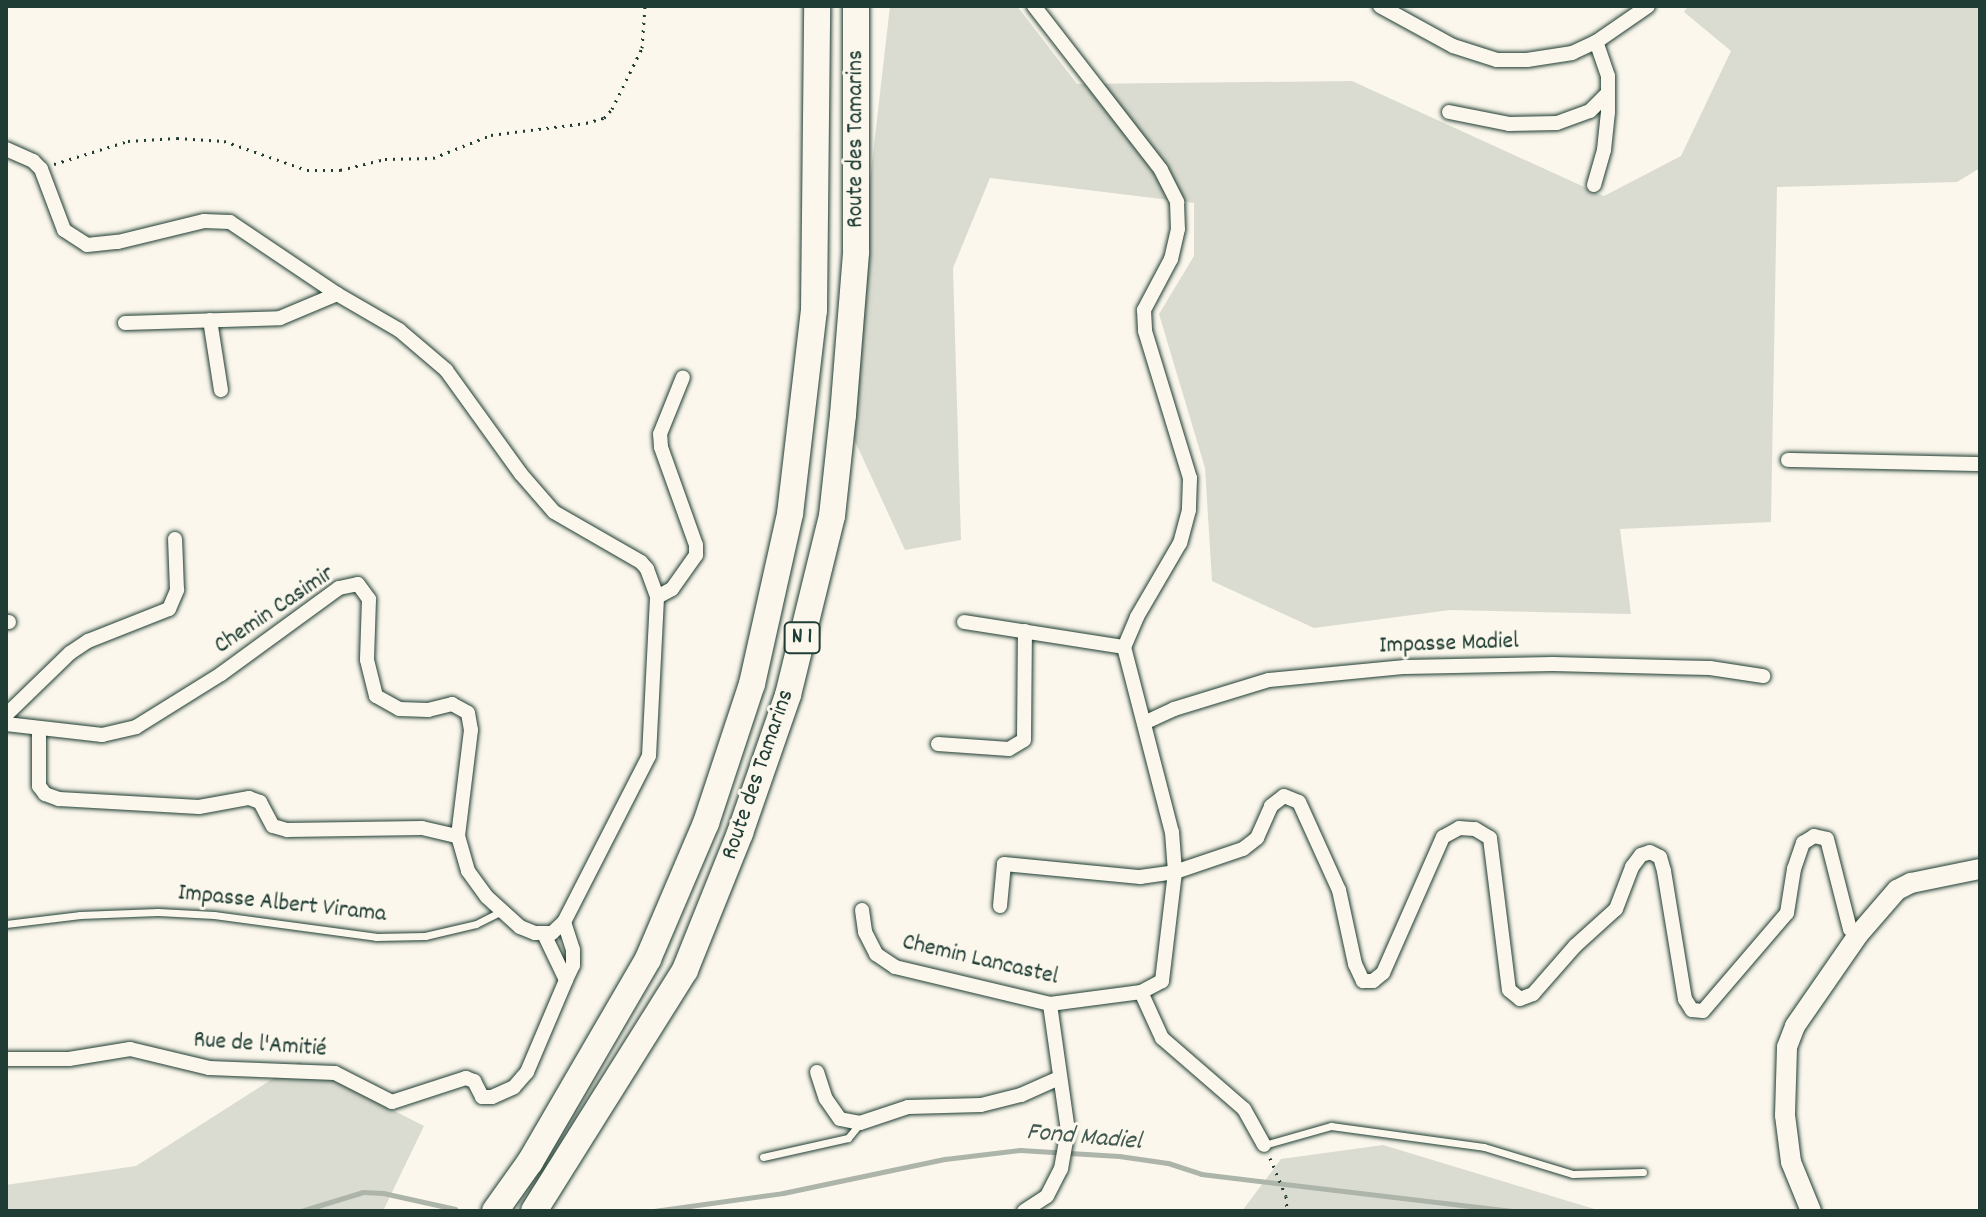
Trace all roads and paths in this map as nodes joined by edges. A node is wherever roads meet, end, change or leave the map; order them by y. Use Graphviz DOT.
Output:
graph roads {
  1 [pos="645,6"];
  2 [pos="817,6"];
  3 [pos="856,6"];
  4 [pos="1034,6"];
  5 [pos="1380,6"];
  6 [pos="1648,6"];
  7 [pos="1596,42"];
  8 [pos="1608,93"];
  9 [pos="1449,112"];
  10 [pos="6,149"];
  11 [pos="41,169"];
  12 [pos="1594,185"];
  13 [pos="337,294"];
  14 [pos="210,320"];
  15 [pos="125,323"];
  16 [pos="683,377"];
  17 [pos="221,390"];
  18 [pos="1788,460"];
  19 [pos="1980,464"];
  20 [pos="175,539"];
  21 [pos="657,597"];
  22 [pos="964,622"];
  23 [pos="1025,631"];
  24 [pos="1124,647"];
  25 [pos="1763,676"];
  26 [pos="6,715"];
  27 [pos="1144,723"];
  28 [pos="6,724"];
  29 [pos="39,730"];
  30 [pos="938,744"];
  31 [pos="458,836"];
  32 [pos="1980,869"];
  33 [pos="1175,872"];
  34 [pos="1000,906"];
  35 [pos="862,910"];
  36 [pos="501,911"];
  37 [pos="564,922"];
  38 [pos="6,924"];
  39 [pos="544,934"];
  40 [pos="1858,935"];
  41 [pos="566,980"];
  42 [pos="1141,992"];
  43 [pos="1050,1004"];
  44 [pos="6,1059"];
  45 [pos="817,1072"];
  46 [pos="1059,1078"];
  47 [pos="860,1123"];
  48 [pos="1264,1145"];
  49 [pos="763,1157"];
  50 [pos="1643,1172"];
  51 [pos="495,1211"];
  52 [pos="534,1211"];
  53 [pos="1024,1211"];
  54 [pos="1287,1211"];
  55 [pos="1811,1211"];
  1 -- 11 [label="path"];
  2 -- 51 [label="highway, Route des Tamarins / N 1"];
  3 -- 52 [label="highway, Route des Tamarins / N 1"];
  4 -- 24 [label="street"];
  5 -- 7 [label="street"];
  6 -- 7 [label="street"];
  7 -- 8 [label="street"];
  8 -- 9 [label="street"];
  8 -- 12 [label="street"];
  10 -- 11 [label="street"];
  11 -- 13 [label="street"];
  13 -- 14 [label="street"];
  13 -- 21 [label="street"];
  14 -- 15 [label="street"];
  14 -- 17 [label="street"];
  16 -- 21 [label="street"];
  18 -- 19 [label="street"];
  20 -- 26 [label="street"];
  21 -- 37 [label="street"];
  22 -- 23 [label="street"];
  23 -- 24 [label="street"];
  23 -- 30 [label="street"];
  24 -- 27 [label="street"];
  25 -- 27 [label="street, Impasse Madiel"];
  27 -- 33 [label="street"];
  28 -- 29 [label="street, Chemin Casimir"];
  29 -- 31 [label="street"];
  29 -- 31 [label="street, Chemin Casimir"];
  31 -- 36 [label="street, Chemin Casimir"];
  32 -- 40 [label="main road"];
  33 -- 34 [label="street"];
  33 -- 40 [label="street"];
  33 -- 42 [label="street"];
  35 -- 43 [label="street, Chemin Lancastel"];
  36 -- 38 [label="lane, Impasse Albert Virama"];
  36 -- 39 [label="street, Chemin Casimir"];
  37 -- 39 [label="street"];
  37 -- 41 [label="street, Rue de l'Amitié"];
  39 -- 41 [label="street"];
  40 -- 55 [label="main road"];
  41 -- 44 [label="street, Rue de l'Amitié"];
  42 -- 43 [label="street, Chemin Lancastel"];
  42 -- 48 [label="street"];
  43 -- 46 [label="street"];
  45 -- 47 [label="street"];
  46 -- 47 [label="street"];
  46 -- 53 [label="street"];
  47 -- 49 [label="lane"];
  48 -- 50 [label="lane"];
  48 -- 54 [label="path"];
}
